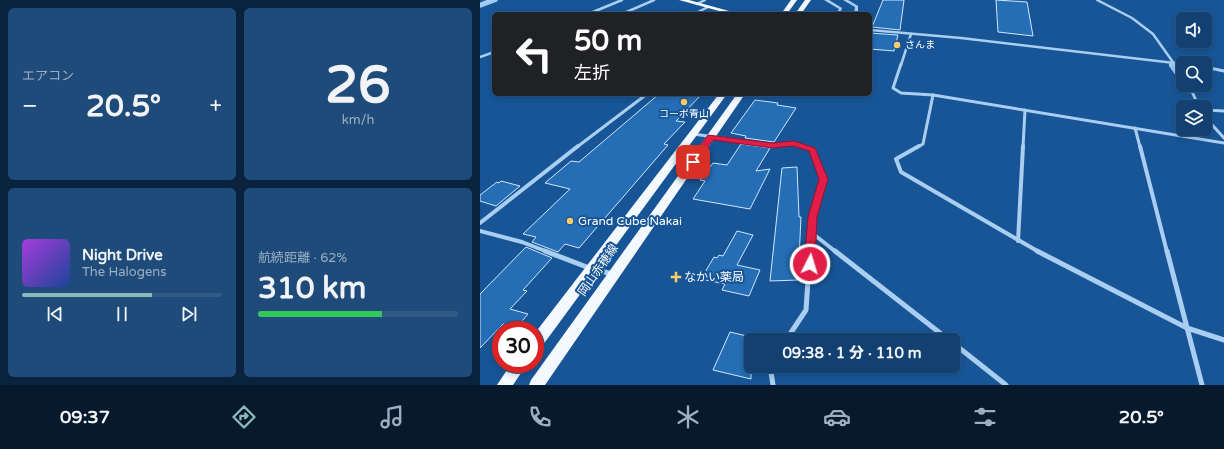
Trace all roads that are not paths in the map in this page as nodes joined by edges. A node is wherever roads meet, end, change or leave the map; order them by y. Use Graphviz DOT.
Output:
graph roads {
  1 [pos="490,0"];
  2 [pos="622,0"];
  3 [pos="654,0"];
  4 [pos="682,0"];
  5 [pos="705,0"];
  6 [pos="794,0"];
  7 [pos="808,0"];
  8 [pos="826,0"];
  9 [pos="845,0"];
  10 [pos="1097,0"];
  11 [pos="480,4"];
  12 [pos="697,4"];
  13 [pos="708,7"];
  14 [pos="593,12"];
  15 [pos="627,12"];
  16 [pos="698,12"];
  17 [pos="729,12"];
  18 [pos="785,12"];
  19 [pos="799,12"];
  20 [pos="839,12"];
  21 [pos="856,12"];
  22 [pos="872,30"];
  23 [pos="911,34"];
  24 [pos="492,53"];
  25 [pos="480,57"];
  26 [pos="1172,62"];
  27 [pos="1176,63"];
  28 [pos="1176,67"];
  29 [pos="1212,68"];
  30 [pos="1224,71"];
  31 [pos="933,95"];
  32 [pos="644,96"];
  33 [pos="721,96"];
  34 [pos="740,96"];
  35 [pos="1024,110"];
  36 [pos="1212,110"];
  37 [pos="1224,111"];
  38 [pos="1212,125"];
  39 [pos="1135,128"];
  40 [pos="692,134"];
  41 [pos="710,137"];
  42 [pos="1224,138"];
  43 [pos="1224,143"];
  44 [pos="480,223"];
  45 [pos="480,232"];
  46 [pos="812,233"];
  47 [pos="1018,242"];
  48 [pos="592,269"];
  49 [pos="613,274"];
  50 [pos="1187,328"];
  51 [pos="544,332"];
  52 [pos="791,333"];
  53 [pos="940,333"];
  54 [pos="1224,340"];
  55 [pos="960,349"];
  56 [pos="513,373"];
  57 [pos="771,373"];
  58 [pos="504,385"];
  59 [pos="536,385"];
  60 [pos="773,385"];
  61 [pos="1006,385"];
  62 [pos="1202,385"];
  1 -- 11 [label="street"];
  2 -- 14 [label="street"];
  3 -- 15 [label="street"];
  4 -- 12 [label="main road"];
  5 -- 12 [label="street"];
  6 -- 18 [label="main road"];
  7 -- 19 [label="main road"];
  8 -- 20 [label="street"];
  9 -- 21 [label="street"];
  10 -- 26 [label="street"];
  12 -- 13 [label="main road"];
  13 -- 16 [label="street"];
  13 -- 17 [label="main road"];
  22 -- 23 [label="street"];
  23 -- 26 [label="street"];
  23 -- 31 [label="street"];
  24 -- 25 [label="street"];
  26 -- 27 [label="street"];
  26 -- 28 [label="street"];
  29 -- 30 [label="street"];
  31 -- 35 [label="street"];
  31 -- 47 [label="street"];
  32 -- 44 [label="street"];
  33 -- 40 [label="main road, 岡山赤穂線"];
  34 -- 41 [label="main road, 岡山赤穂線"];
  35 -- 39 [label="street"];
  35 -- 47 [label="street"];
  36 -- 37 [label="street"];
  38 -- 42 [label="street"];
  39 -- 43 [label="street"];
  39 -- 50 [label="street"];
  40 -- 41 [label="street"];
  40 -- 48 [label="main road, 岡山赤穂線"];
  41 -- 46 [label="street"];
  41 -- 49 [label="main road, 岡山赤穂線"];
  45 -- 48 [label="street"];
  46 -- 52 [label="street"];
  46 -- 53 [label="street"];
  47 -- 50 [label="street"];
  48 -- 49 [label="street"];
  48 -- 51 [label="main road, 岡山赤穂線"];
  49 -- 59 [label="main road, 岡山赤穂線"];
  50 -- 54 [label="street"];
  50 -- 62 [label="street"];
  55 -- 61 [label="street"];
  56 -- 58 [label="main road"];
  57 -- 60 [label="street"];
}
